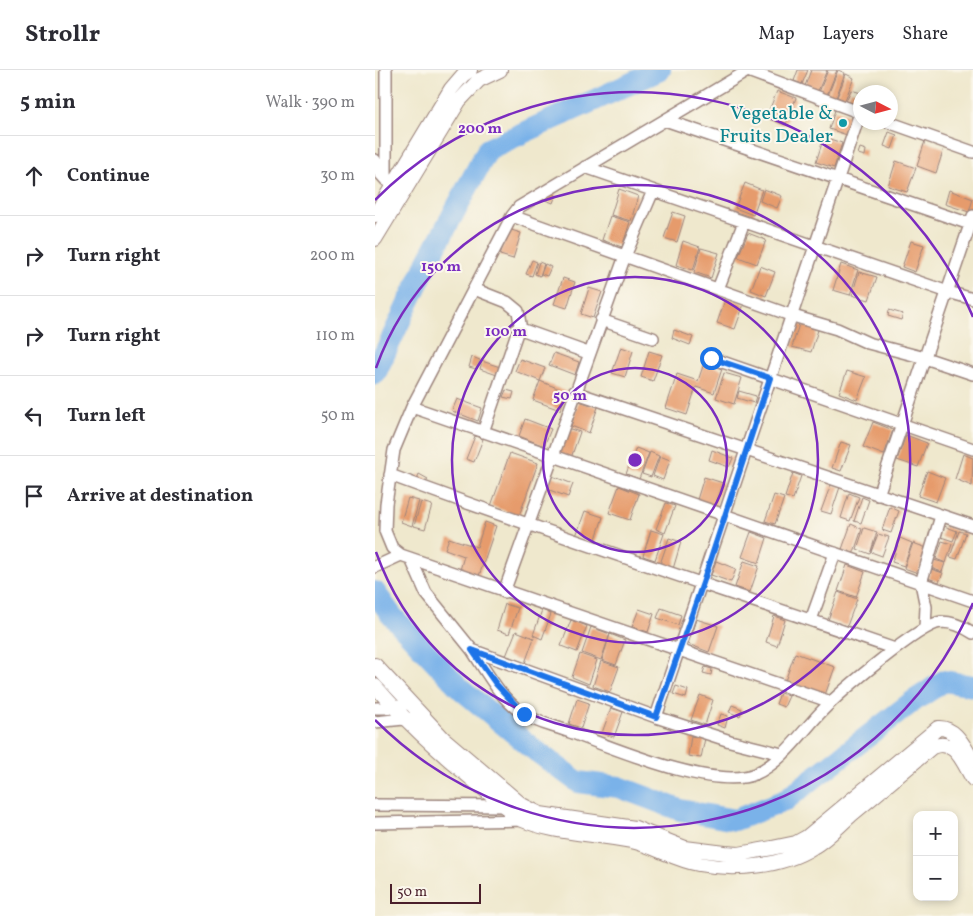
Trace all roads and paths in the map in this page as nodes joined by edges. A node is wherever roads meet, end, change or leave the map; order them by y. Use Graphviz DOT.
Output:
graph roads {
  1 [pos="386,70"];
  2 [pos="500,70"];
  3 [pos="748,70"];
  4 [pos="465,72"];
  5 [pos="853,110"];
  6 [pos="665,120"];
  7 [pos="898,125"];
  8 [pos="854,130"];
  9 [pos="973,152"];
  10 [pos="375,160"];
  11 [pos="585,168"];
  12 [pos="838,178"];
  13 [pos="389,185"];
  14 [pos="653,191"];
  15 [pos="375,215"];
  16 [pos="512,216"];
  17 [pos="744,222"];
  18 [pos="972,222"];
  19 [pos="375,239"];
  20 [pos="815,246"];
  21 [pos="625,256"];
  22 [pos="473,289"];
  23 [pos="718,289"];
  24 [pos="948,292"];
  25 [pos="971,297"];
  26 [pos="793,316"];
  27 [pos="601,320"];
  28 [pos="518,328"];
  29 [pos="653,338"];
  30 [pos="588,354"];
  31 [pos="711,358"];
  32 [pos="925,358"];
  33 [pos="973,374"];
  34 [pos="770,378"];
  35 [pos="574,392"];
  36 [pos="413,408"];
  37 [pos="903,424"];
  38 [pos="483,432"];
  39 [pos="745,450"];
  40 [pos="973,450"];
  41 [pos="553,456"];
  42 [pos="390,475"];
  43 [pos="878,495"];
  44 [pos="723,515"];
  45 [pos="941,516"];
  46 [pos="527,526"];
  47 [pos="973,526"];
  48 [pos="835,554"];
  49 [pos="406,557"];
  50 [pos="375,567"];
  51 [pos="703,583"];
  52 [pos="921,583"];
  53 [pos="504,592"];
  54 [pos="973,601"];
  55 [pos="811,620"];
  56 [pos="925,628"];
  57 [pos="973,632"];
  58 [pos="895,649"];
  59 [pos="472,650"];
  60 [pos="679,652"];
  61 [pos="375,665"];
  62 [pos="375,686"];
  63 [pos="831,702"];
  64 [pos="409,703"];
  65 [pos="375,708"];
  66 [pos="394,708"];
  67 [pos="421,716"];
  68 [pos="656,717"];
  69 [pos="405,720"];
  70 [pos="375,722"];
  71 [pos="782,754"];
  72 [pos="973,761"];
  73 [pos="973,779"];
  74 [pos="375,805"];
  75 [pos="522,805"];
  76 [pos="505,806"];
  77 [pos="540,814"];
  78 [pos="525,821"];
  79 [pos="375,824"];
  1 -- 13 [label="street"];
  2 -- 13 [label="street"];
  3 -- 5 [label="street"];
  3 -- 6 [label="street"];
  4 -- 13 [label="street"];
  6 -- 11 [label="street"];
  6 -- 12 [label="street"];
  7 -- 9 [label="street"];
  8 -- 12 [label="street"];
  10 -- 13 [label="street"];
  11 -- 14 [label="street"];
  11 -- 16 [label="street"];
  12 -- 18 [label="street"];
  12 -- 20 [label="street"];
  13 -- 15 [label="street"];
  13 -- 19 [label="street"];
  14 -- 17 [label="street"];
  14 -- 21 [label="street"];
  16 -- 21 [label="street"];
  16 -- 22 [label="street"];
  17 -- 20 [label="street"];
  17 -- 23 [label="street"];
  18 -- 24 [label="street"];
  20 -- 24 [label="street"];
  20 -- 26 [label="street"];
  21 -- 23 [label="street"];
  21 -- 27 [label="street"];
  22 -- 28 [label="street"];
  22 -- 36 [label="street"];
  23 -- 26 [label="street"];
  24 -- 25 [label="street"];
  24 -- 32 [label="street"];
  26 -- 32 [label="street"];
  26 -- 34 [label="street"];
  27 -- 29 [label="street"];
  27 -- 30 [label="street"];
  28 -- 30 [label="street"];
  28 -- 38 [label="street"];
  30 -- 35 [label="street"];
  31 -- 34 [label="street"];
  32 -- 33 [label="street"];
  32 -- 37 [label="street"];
  34 -- 37 [label="street"];
  34 -- 39 [label="street"];
  35 -- 39 [label="street"];
  35 -- 41 [label="street"];
  36 -- 38 [label="street"];
  36 -- 42 [label="street"];
  37 -- 40 [label="street"];
  37 -- 43 [label="street"];
  38 -- 41 [label="street"];
  39 -- 43 [label="street"];
  39 -- 44 [label="street"];
  41 -- 44 [label="street"];
  41 -- 46 [label="street"];
  42 -- 46 [label="street"];
  42 -- 49 [label="street"];
  43 -- 45 [label="street"];
  44 -- 48 [label="street"];
  44 -- 51 [label="street"];
  45 -- 47 [label="street"];
  45 -- 52 [label="street"];
  46 -- 51 [label="street"];
  46 -- 53 [label="street"];
  48 -- 52 [label="street"];
  48 -- 55 [label="street"];
  49 -- 50 [label="street"];
  49 -- 53 [label="street"];
  49 -- 59 [label="street"];
  51 -- 55 [label="street"];
  51 -- 60 [label="street"];
  52 -- 54 [label="street"];
  52 -- 56 [label="street"];
  53 -- 60 [label="street"];
  55 -- 58 [label="street"];
  56 -- 57 [label="street"];
  56 -- 58 [label="street"];
  58 -- 63 [label="street"];
  59 -- 68 [label="street"];
  59 -- 71 [label="street"];
  60 -- 63 [label="street"];
  60 -- 68 [label="street"];
  61 -- 64 [label="street"];
  62 -- 66 [label="street"];
  63 -- 71 [label="street"];
  64 -- 66 [label="street"];
  64 -- 67 [label="street"];
  65 -- 66 [label="street"];
  66 -- 69 [label="street"];
  67 -- 69 [label="street"];
  67 -- 75 [label="street"];
  68 -- 71 [label="street"];
  69 -- 70 [label="street"];
  69 -- 76 [label="street"];
  72 -- 77 [label="street"];
  73 -- 78 [label="street"];
  74 -- 76 [label="street"];
  75 -- 76 [label="street"];
  75 -- 77 [label="street"];
  76 -- 78 [label="street"];
  77 -- 78 [label="street"];
  78 -- 79 [label="street"];
}
